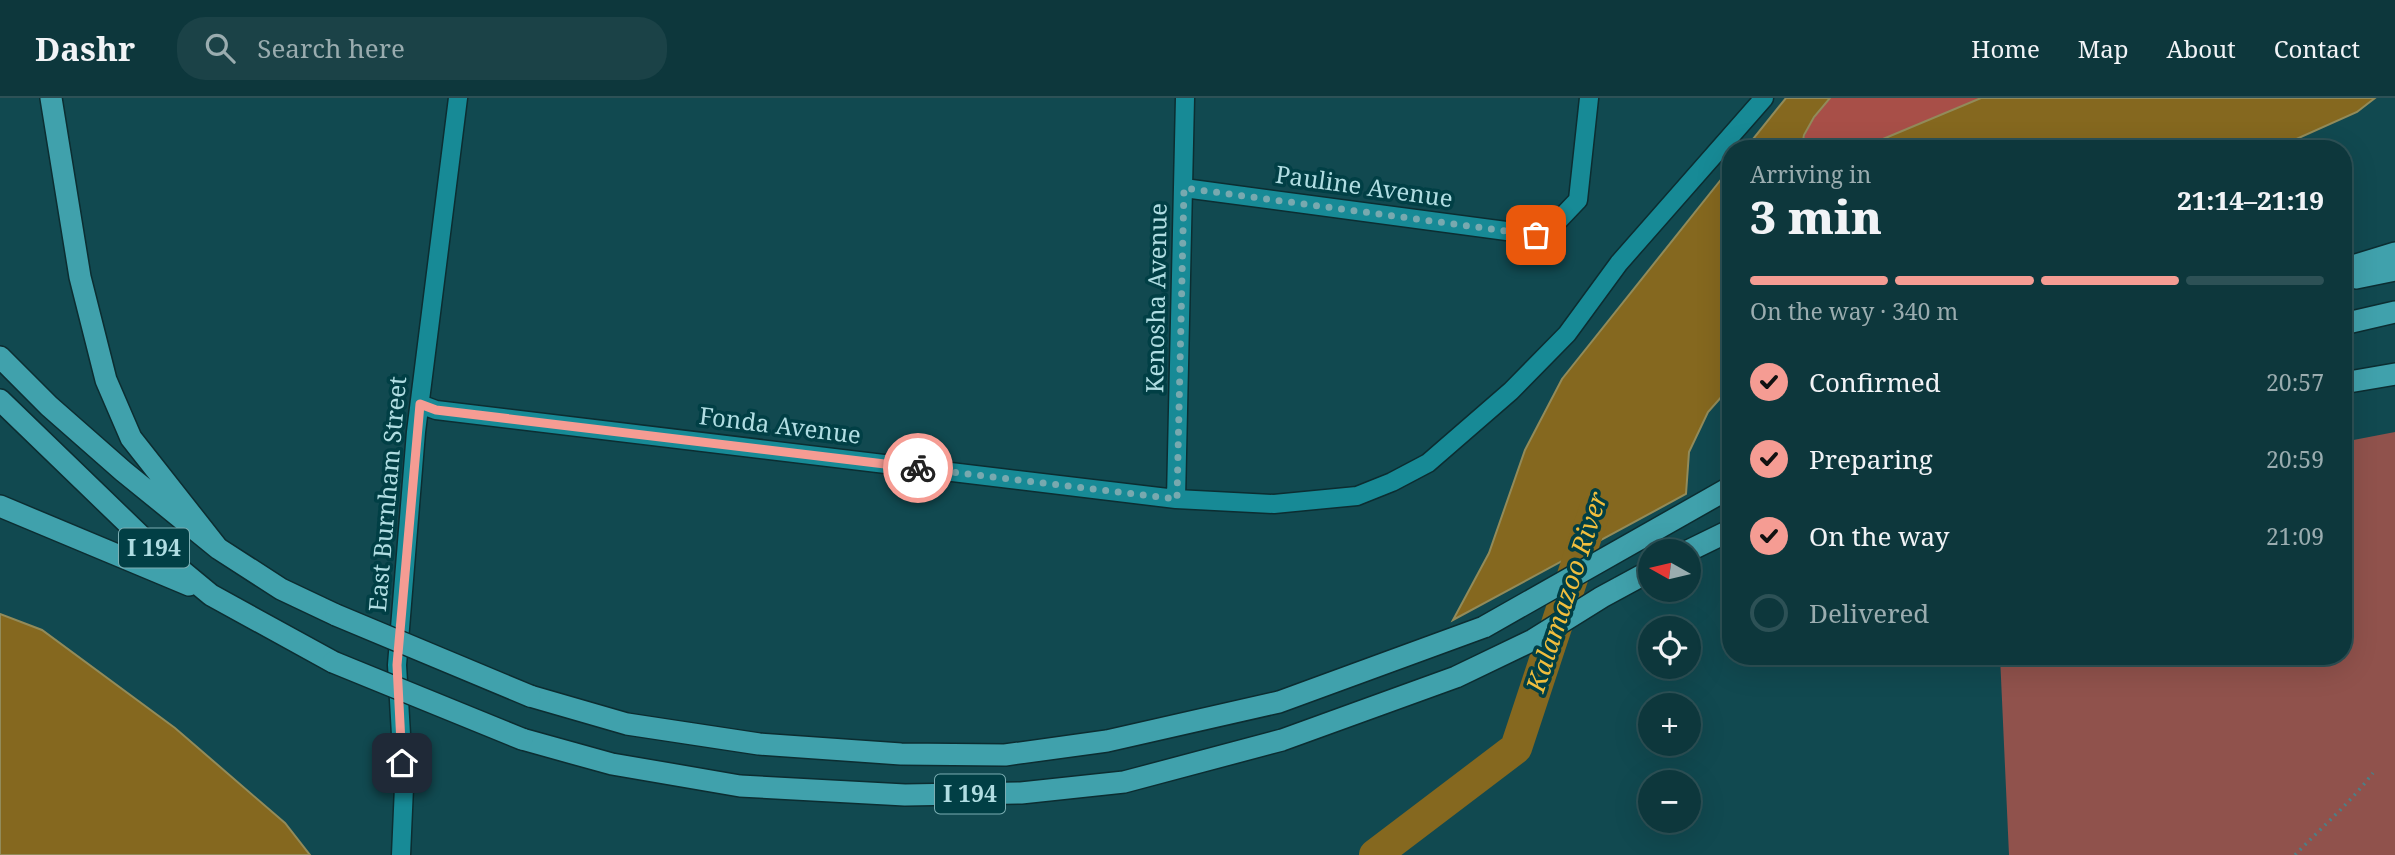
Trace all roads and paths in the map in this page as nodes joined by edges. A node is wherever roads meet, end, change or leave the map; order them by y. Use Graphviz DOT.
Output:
graph roads {
  1 [pos="51,98"];
  2 [pos="458,98"];
  3 [pos="1185,98"];
  4 [pos="1589,98"];
  5 [pos="1764,98"];
  6 [pos="1727,140"];
  7 [pos="1722,146"];
  8 [pos="1184,188"];
  9 [pos="2395,253"];
  10 [pos="2352,266"];
  11 [pos="2395,270"];
  12 [pos="2352,279"];
  13 [pos="2395,312"];
  14 [pos="2352,322"];
  15 [pos="0,357"];
  16 [pos="2395,374"];
  17 [pos="2352,381"];
  18 [pos="0,400"];
  19 [pos="420,404"];
  20 [pos="1722,492"];
  21 [pos="1177,499"];
  22 [pos="0,506"];
  23 [pos="1722,534"];
  24 [pos="1701,544"];
  25 [pos="216,546"];
  26 [pos="1638,578"];
  27 [pos="211,595"];
  28 [pos="2373,773"];
  29 [pos="401,855"];
  30 [pos="2295,855"];
  1 -- 25 [label="highway"];
  2 -- 19 [label="street, East Burnham Street"];
  3 -- 8 [label="street, Kenosha Avenue"];
  4 -- 8 [label="street, Pauline Avenue"];
  5 -- 6 [label="street, Fonda Avenue"];
  7 -- 21 [label="street, Fonda Avenue"];
  8 -- 21 [label="street, Kenosha Avenue"];
  9 -- 10 [label="highway"];
  11 -- 12 [label="highway"];
  13 -- 14 [label="highway"];
  15 -- 25 [label="highway, I 194"];
  16 -- 17 [label="highway"];
  18 -- 27 [label="highway, I 194"];
  19 -- 21 [label="street, Fonda Avenue"];
  19 -- 29 [label="street, East Burnham Street"];
  20 -- 25 [label="highway, I 194, bridge"];
  22 -- 27 [label="highway"];
  23 -- 24 [label="highway"];
  26 -- 27 [label="highway, I 194, bridge"];
  28 -- 30 [label="path"];
}
